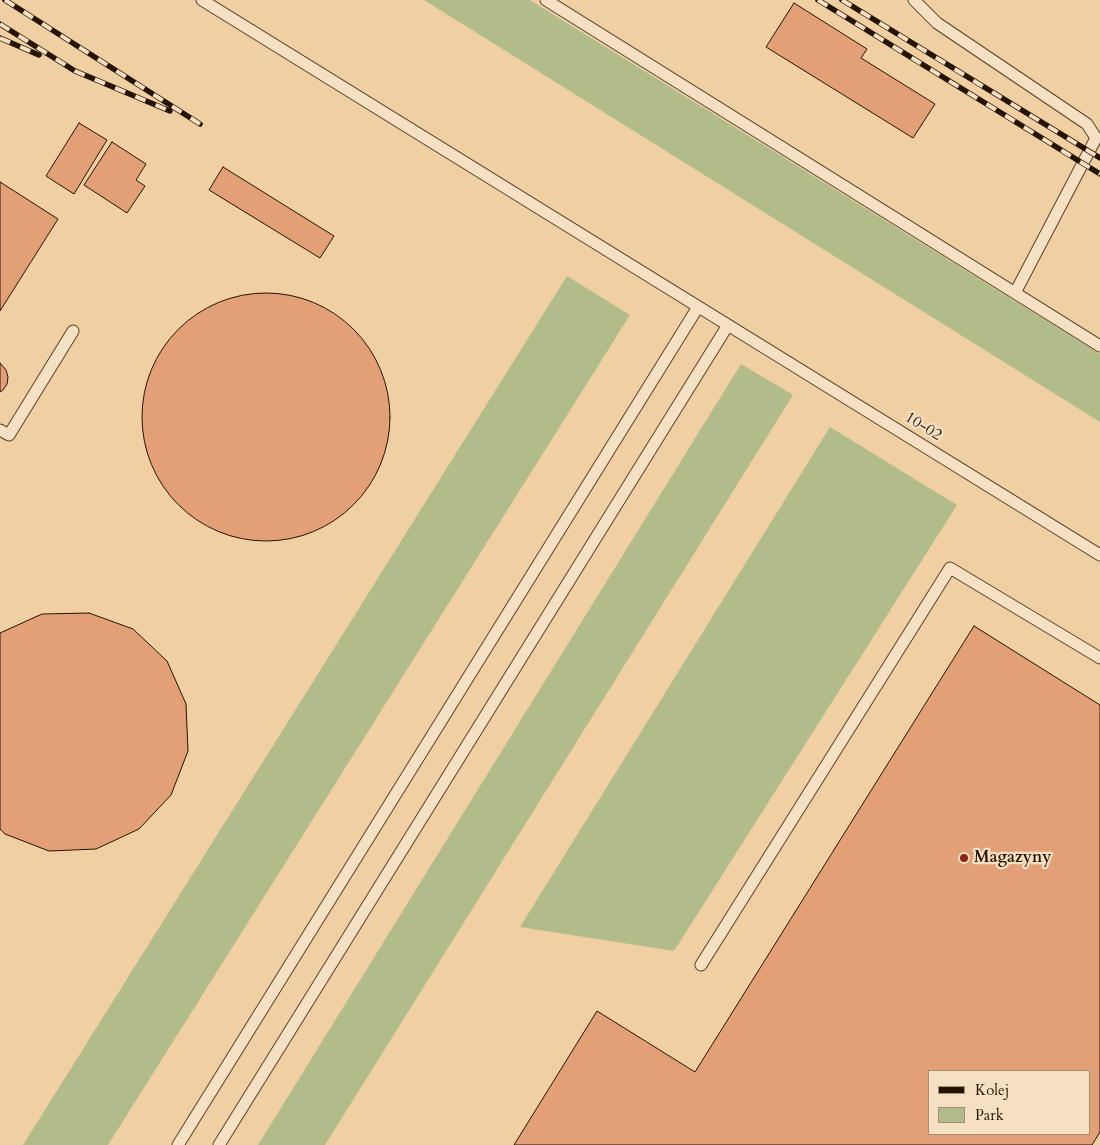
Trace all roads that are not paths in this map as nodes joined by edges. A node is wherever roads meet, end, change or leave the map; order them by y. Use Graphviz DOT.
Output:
graph roads {
  1 [pos="202,0"];
  2 [pos="546,0"];
  3 [pos="914,0"];
  4 [pos="1015,293"];
  5 [pos="698,307"];
  6 [pos="728,325"];
  7 [pos="73,331"];
  8 [pos="1100,346"];
  9 [pos="0,430"];
  10 [pos="1100,555"];
  11 [pos="1100,658"];
  12 [pos="701,964"];
  13 [pos="178,1145"];
  14 [pos="219,1145"];
  1 -- 5 [label="lane, 10-02"];
  2 -- 4 [label="lane"];
  3 -- 4 [label="lane"];
  4 -- 8 [label="lane"];
  5 -- 6 [label="lane, 10-02"];
  5 -- 13 [label="lane"];
  6 -- 10 [label="lane, 10-02"];
  6 -- 14 [label="lane"];
  7 -- 9 [label="lane"];
  11 -- 12 [label="lane"];
}
